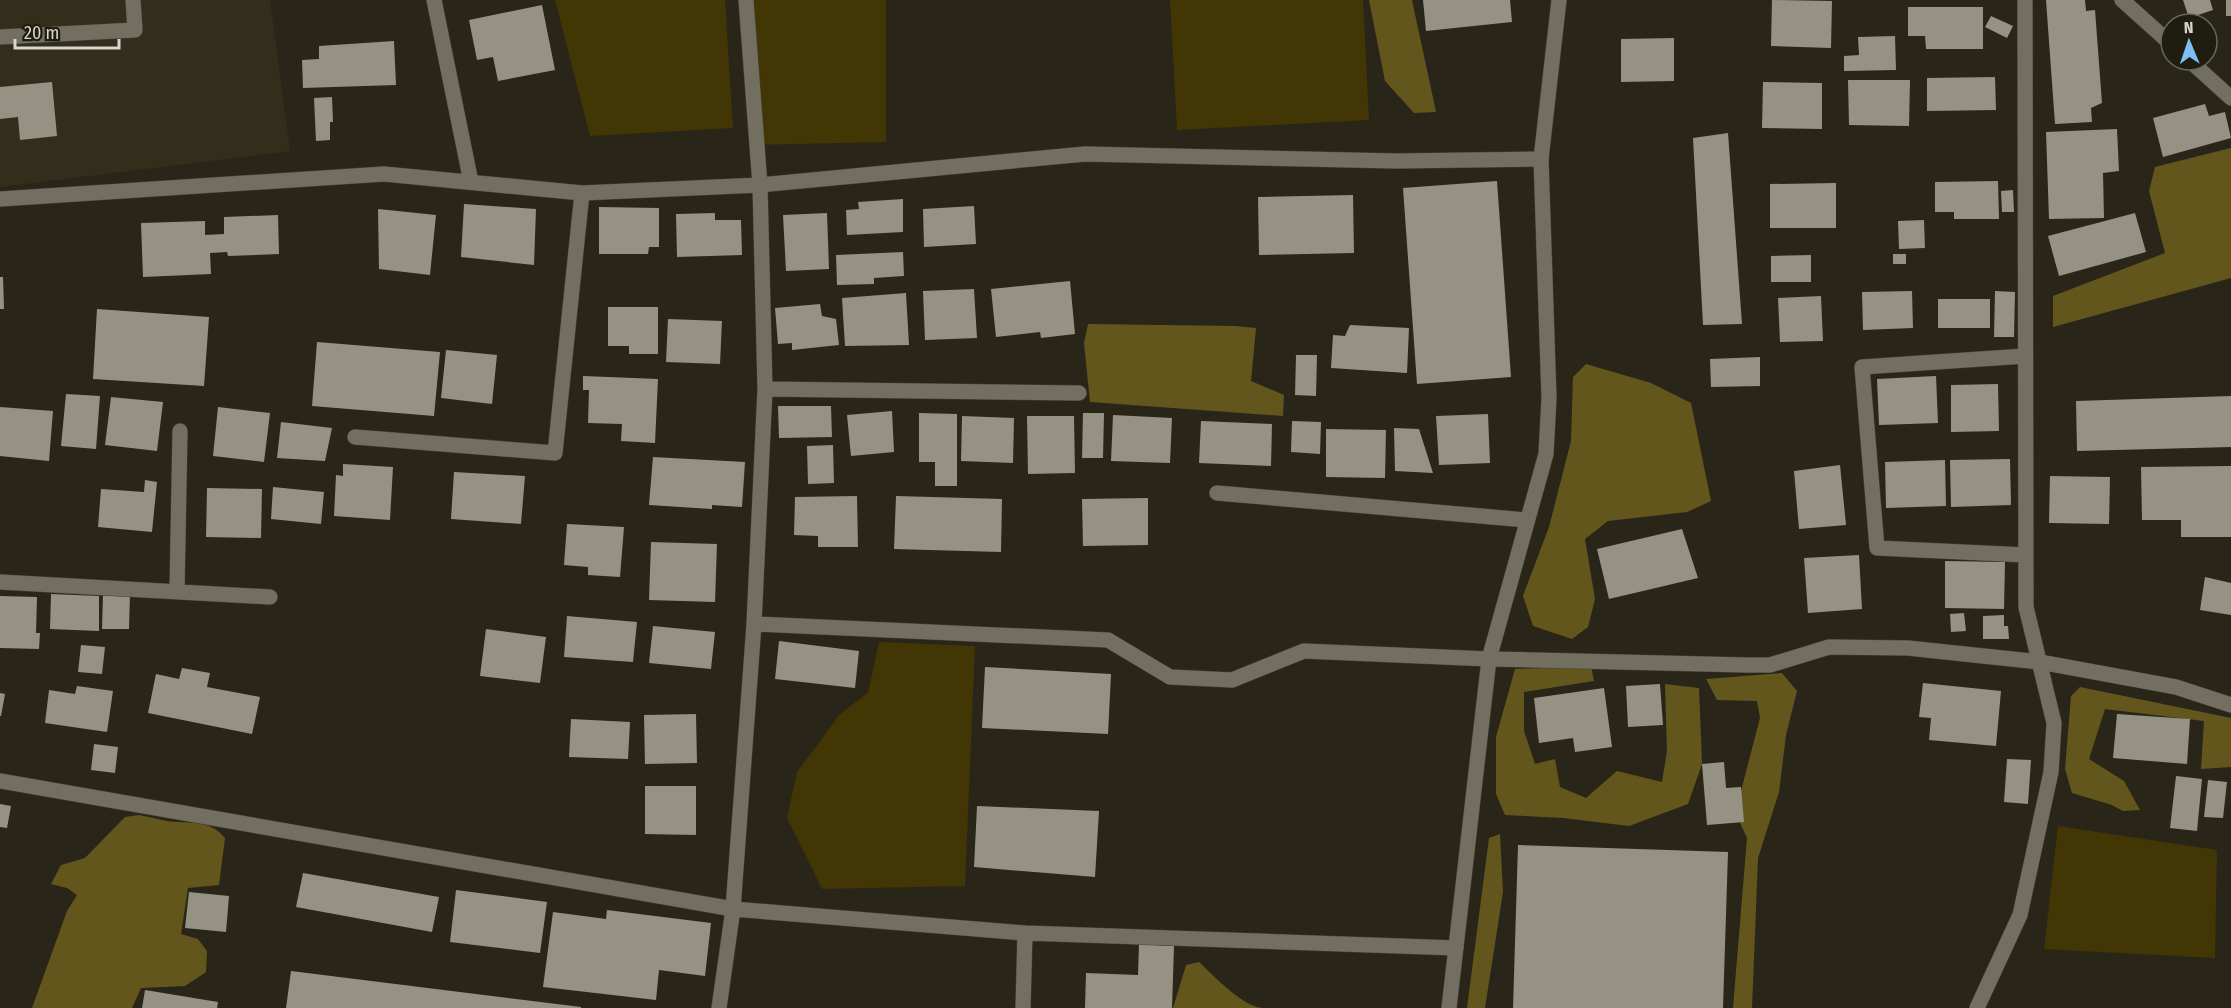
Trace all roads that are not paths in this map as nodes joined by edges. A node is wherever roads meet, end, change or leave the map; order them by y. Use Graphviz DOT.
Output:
graph roads {
  1 [pos="133,0"];
  2 [pos="434,0"];
  3 [pos="746,0"];
  4 [pos="1559,0"];
  5 [pos="2025,0"];
  6 [pos="2122,0"];
  7 [pos="2159,33"];
  8 [pos="0,37"];
  9 [pos="2202,72"];
  10 [pos="2231,98"];
  11 [pos="1541,159"];
  12 [pos="471,182"];
  13 [pos="760,185"];
  14 [pos="582,193"];
  15 [pos="0,199"];
  16 [pos="2025,356"];
  17 [pos="765,389"];
  18 [pos="1079,393"];
  19 [pos="180,431"];
  20 [pos="355,437"];
  21 [pos="1217,493"];
  22 [pos="1527,520"];
  23 [pos="2026,555"];
  24 [pos="0,582"];
  25 [pos="177,592"];
  26 [pos="270,597"];
  27 [pos="754,624"];
  28 [pos="1489,659"];
  29 [pos="2040,662"];
  30 [pos="2231,705"];
  31 [pos="0,781"];
  32 [pos="733,909"];
  33 [pos="1025,933"];
  34 [pos="1456,948"];
  35 [pos="719,1008"];
  36 [pos="1023,1008"];
  37 [pos="1449,1008"];
  38 [pos="1977,1008"];
  1 -- 8 [label="street"];
  2 -- 12 [label="street"];
  3 -- 13 [label="street"];
  4 -- 11 [label="street"];
  5 -- 16 [label="street"];
  6 -- 7 [label="street"];
  9 -- 10 [label="street"];
  11 -- 13 [label="street"];
  11 -- 22 [label="street"];
  12 -- 14 [label="street"];
  12 -- 15 [label="street"];
  13 -- 14 [label="street"];
  13 -- 17 [label="street"];
  14 -- 20 [label="street"];
  16 -- 23 [label="street"];
  16 -- 23 [label="street"];
  17 -- 18 [label="street"];
  17 -- 27 [label="street"];
  19 -- 25 [label="street"];
  21 -- 22 [label="street"];
  22 -- 28 [label="street"];
  23 -- 29 [label="street"];
  24 -- 25 [label="street"];
  25 -- 26 [label="street"];
  27 -- 28 [label="street"];
  27 -- 32 [label="street"];
  28 -- 29 [label="street"];
  28 -- 34 [label="street"];
  29 -- 30 [label="street"];
  29 -- 38 [label="street"];
  31 -- 32 [label="street"];
  32 -- 33 [label="street"];
  32 -- 35 [label="street"];
  33 -- 34 [label="street"];
  33 -- 36 [label="street"];
  34 -- 37 [label="street"];
}
